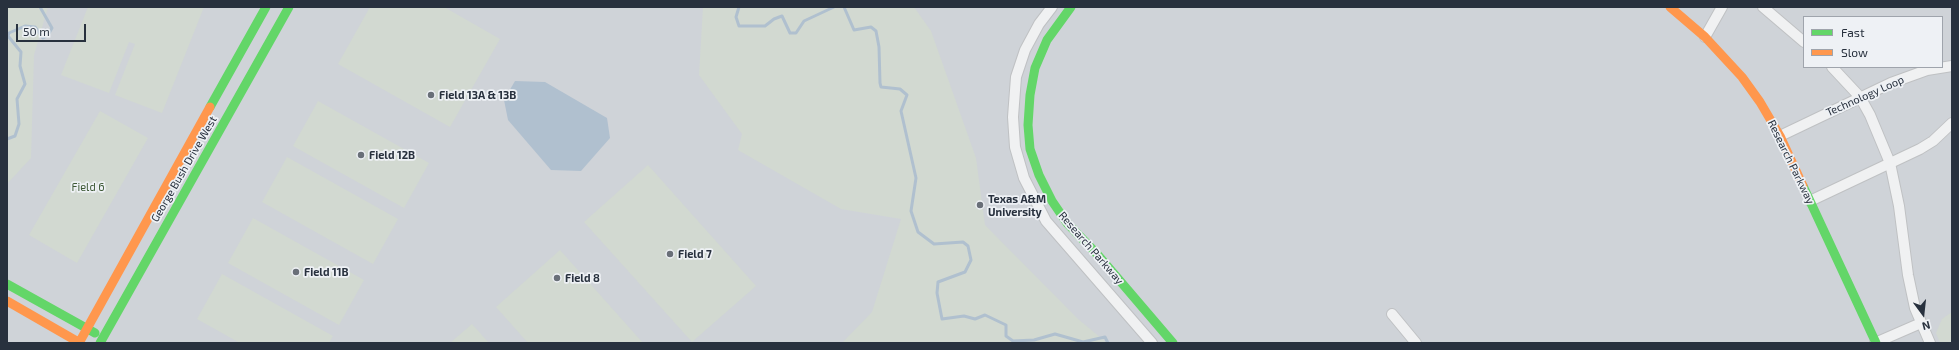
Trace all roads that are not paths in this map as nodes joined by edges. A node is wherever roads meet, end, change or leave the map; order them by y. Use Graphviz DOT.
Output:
graph roads {
  1 [pos="266,7"];
  2 [pos="290,7"];
  3 [pos="1052,7"];
  4 [pos="1071,7"];
  5 [pos="1670,7"];
  6 [pos="1722,7"];
  7 [pos="1763,7"];
  8 [pos="1705,36"];
  9 [pos="1803,41"];
  10 [pos="1833,68"];
  11 [pos="1940,68"];
  12 [pos="1860,97"];
  13 [pos="1952,123"];
  14 [pos="1780,136"];
  15 [pos="1890,163"];
  16 [pos="1810,201"];
  17 [pos="7,284"];
  18 [pos="7,301"];
  19 [pos="1392,314"];
  20 [pos="1921,323"];
  21 [pos="87,328"];
  22 [pos="101,340"];
  23 [pos="1167,341"];
  24 [pos="80,343"];
  25 [pos="112,343"];
  26 [pos="1152,343"];
  27 [pos="1416,343"];
  28 [pos="1875,343"];
  29 [pos="1930,343"];
  1 -- 21 [label="street, George Bush Drive West"];
  2 -- 22 [label="street, George Bush Drive West"];
  3 -- 26 [label="street, Research Parkway"];
  4 -- 23 [label="street, Research Parkway"];
  5 -- 8 [label="street, Research Parkway"];
  6 -- 8 [label="street"];
  7 -- 9 [label="street"];
  8 -- 14 [label="street, Research Parkway"];
  10 -- 12 [label="street"];
  11 -- 12 [label="street, Technology Loop"];
  12 -- 14 [label="street, Technology Loop"];
  12 -- 15 [label="street"];
  13 -- 15 [label="street"];
  14 -- 16 [label="street, Research Parkway"];
  15 -- 16 [label="street"];
  15 -- 20 [label="street"];
  16 -- 28 [label="street, Research Parkway"];
  17 -- 21 [label="street"];
  18 -- 24 [label="street"];
  19 -- 27 [label="street"];
  20 -- 28 [label="street"];
  20 -- 29 [label="street"];
  21 -- 22 [label="street"];
  21 -- 24 [label="street, George Bush Drive West"];
  22 -- 25 [label="street"];
}
